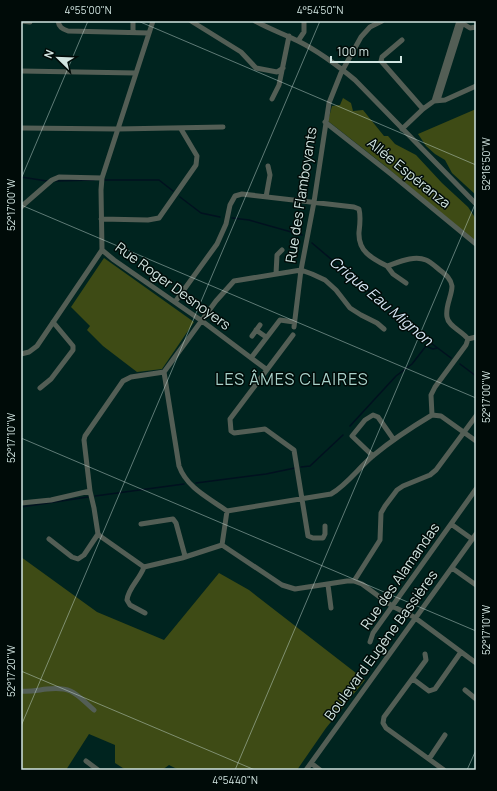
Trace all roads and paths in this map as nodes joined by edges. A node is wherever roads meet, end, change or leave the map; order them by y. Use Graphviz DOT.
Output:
graph roads {
  1 [pos="21,21"];
  2 [pos="58,21"];
  3 [pos="133,21"];
  4 [pos="153,21"];
  5 [pos="191,21"];
  6 [pos="255,21"];
  7 [pos="304,21"];
  8 [pos="382,21"];
  9 [pos="30,22"];
  10 [pos="462,22"];
  11 [pos="476,27"];
  12 [pos="133,32"];
  13 [pos="149,33"];
  14 [pos="289,36"];
  15 [pos="402,40"];
  16 [pos="298,41"];
  17 [pos="283,68"];
  18 [pos="342,69"];
  19 [pos="21,71"];
  20 [pos="136,73"];
  21 [pos="476,86"];
  22 [pos="272,99"];
  23 [pos="436,100"];
  24 [pos="422,109"];
  25 [pos="325,122"];
  26 [pos="224,127"];
  27 [pos="21,128"];
  28 [pos="118,129"];
  29 [pos="180,129"];
  30 [pos="402,129"];
  31 [pos="268,166"];
  32 [pos="102,178"];
  33 [pos="266,197"];
  34 [pos="314,202"];
  35 [pos="476,204"];
  36 [pos="21,207"];
  37 [pos="101,219"];
  38 [pos="476,244"];
  39 [pos="102,250"];
  40 [pos="282,250"];
  41 [pos="387,266"];
  42 [pos="301,270"];
  43 [pos="276,274"];
  44 [pos="406,283"];
  45 [pos="175,302"];
  46 [pos="202,320"];
  47 [pos="53,322"];
  48 [pos="260,325"];
  49 [pos="384,329"];
  50 [pos="256,330"];
  51 [pos="293,335"];
  52 [pos="252,336"];
  53 [pos="266,337"];
  54 [pos="476,337"];
  55 [pos="468,339"];
  56 [pos="21,354"];
  57 [pos="251,358"];
  58 [pos="266,369"];
  59 [pos="164,372"];
  60 [pos="40,388"];
  61 [pos="432,415"];
  62 [pos="476,416"];
  63 [pos="464,433"];
  64 [pos="394,440"];
  65 [pos="476,441"];
  66 [pos="373,456"];
  67 [pos="476,489"];
  68 [pos="90,491"];
  69 [pos="302,500"];
  70 [pos="21,503"];
  71 [pos="227,512"];
  72 [pos="141,524"];
  73 [pos="451,524"];
  74 [pos="325,526"];
  75 [pos="98,534"];
  76 [pos="476,534"];
  77 [pos="50,539"];
  78 [pos="472,540"];
  79 [pos="222,545"];
  80 [pos="185,556"];
  81 [pos="144,567"];
  82 [pos="452,568"];
  83 [pos="354,582"];
  84 [pos="328,585"];
  85 [pos="476,585"];
  86 [pos="392,606"];
  87 [pos="331,608"];
  88 [pos="145,613"];
  89 [pos="415,618"];
  90 [pos="370,642"];
  91 [pos="461,652"];
  92 [pos="425,654"];
  93 [pos="476,662"];
  94 [pos="413,679"];
  95 [pos="465,690"];
  96 [pos="21,691"];
  97 [pos="476,699"];
  98 [pos="94,710"];
  99 [pos="446,735"];
  100 [pos="429,759"];
  101 [pos="86,761"];
  102 [pos="311,763"];
  103 [pos="98,770"];
  104 [pos="306,770"];
  105 [pos="320,770"];
  106 [pos="444,770"];
  1 -- 9 [label="street"];
  2 -- 12 [label="street"];
  3 -- 12 [label="street"];
  4 -- 13 [label="street, Rue Roger Desnoyers"];
  5 -- 17 [label="street"];
  6 -- 14 [label="street"];
  7 -- 16 [label="street"];
  8 -- 18 [label="street, Rue des Flamboyants"];
  10 -- 11 [label="street"];
  10 -- 23 [label="street"];
  12 -- 13 [label="street"];
  13 -- 20 [label="street, Rue Roger Desnoyers"];
  14 -- 16 [label="street"];
  14 -- 17 [label="street"];
  15 -- 24 [label="street"];
  16 -- 18 [label="street"];
  17 -- 22 [label="street"];
  18 -- 25 [label="street, Rue des Flamboyants"];
  18 -- 30 [label="street"];
  19 -- 20 [label="street"];
  20 -- 28 [label="street, Rue Roger Desnoyers"];
  21 -- 23 [label="street"];
  23 -- 24 [label="street"];
  24 -- 30 [label="street"];
  25 -- 34 [label="street, Rue des Flamboyants"];
  25 -- 38 [label="street, Allée Espéranza"];
  26 -- 29 [label="street"];
  27 -- 28 [label="street"];
  28 -- 29 [label="street"];
  28 -- 32 [label="street, Rue Roger Desnoyers"];
  29 -- 37 [label="street"];
  30 -- 35 [label="street"];
  31 -- 33 [label="street"];
  32 -- 36 [label="street"];
  32 -- 37 [label="street, Rue Roger Desnoyers"];
  33 -- 34 [label="street"];
  33 -- 45 [label="street"];
  34 -- 41 [label="street"];
  34 -- 42 [label="street, Rue des Flamboyants"];
  37 -- 39 [label="street, Rue Roger Desnoyers"];
  39 -- 45 [label="street, Rue Roger Desnoyers"];
  39 -- 47 [label="street"];
  40 -- 43 [label="street"];
  41 -- 44 [label="street"];
  41 -- 55 [label="street"];
  42 -- 43 [label="street"];
  42 -- 49 [label="street"];
  42 -- 53 [label="street, Rue des Flamboyants"];
  43 -- 46 [label="street"];
  45 -- 46 [label="street, Rue Roger Desnoyers"];
  46 -- 57 [label="street, Rue Roger Desnoyers"];
  46 -- 59 [label="street"];
  47 -- 56 [label="street"];
  47 -- 60 [label="street"];
  48 -- 50 [label="street"];
  50 -- 52 [label="street"];
  50 -- 53 [label="street"];
  51 -- 58 [label="street"];
  53 -- 57 [label="street"];
  54 -- 55 [label="street"];
  55 -- 61 [label="street"];
  57 -- 58 [label="street, Rue Roger Desnoyers"];
  58 -- 69 [label="street"];
  59 -- 68 [label="street"];
  59 -- 71 [label="street"];
  61 -- 63 [label="street"];
  61 -- 64 [label="street"];
  62 -- 63 [label="street"];
  63 -- 65 [label="street"];
  63 -- 83 [label="street"];
  64 -- 66 [label="street"];
  64 -- 66 [label="street"];
  66 -- 69 [label="street"];
  67 -- 73 [label="street, Rue des Alamandas"];
  68 -- 70 [label="street"];
  68 -- 75 [label="street"];
  69 -- 71 [label="street"];
  69 -- 74 [label="street"];
  71 -- 79 [label="street"];
  72 -- 80 [label="street"];
  73 -- 78 [label="street, Rue des Alamandas"];
  73 -- 86 [label="street, Rue des Alamandas"];
  75 -- 77 [label="street"];
  75 -- 81 [label="street"];
  76 -- 78 [label="street, Boulevard Eugène Bassières"];
  78 -- 82 [label="street, Boulevard Eugène Bassières"];
  79 -- 80 [label="street"];
  79 -- 84 [label="street"];
  80 -- 81 [label="street"];
  81 -- 88 [label="street"];
  82 -- 85 [label="street"];
  82 -- 89 [label="street, Boulevard Eugène Bassières"];
  83 -- 84 [label="street"];
  83 -- 86 [label="street"];
  84 -- 87 [label="street"];
  86 -- 89 [label="street"];
  86 -- 90 [label="street, Rue des Alamandas"];
  89 -- 91 [label="street"];
  89 -- 102 [label="street, Boulevard Eugène Bassières"];
  91 -- 93 [label="street"];
  91 -- 94 [label="street"];
  92 -- 94 [label="street"];
  94 -- 100 [label="street"];
  95 -- 97 [label="street"];
  96 -- 98 [label="street"];
  99 -- 100 [label="street"];
  100 -- 106 [label="street"];
  101 -- 103 [label="street"];
  102 -- 104 [label="street, Boulevard Eugène Bassières"];
  102 -- 105 [label="street"];
}
